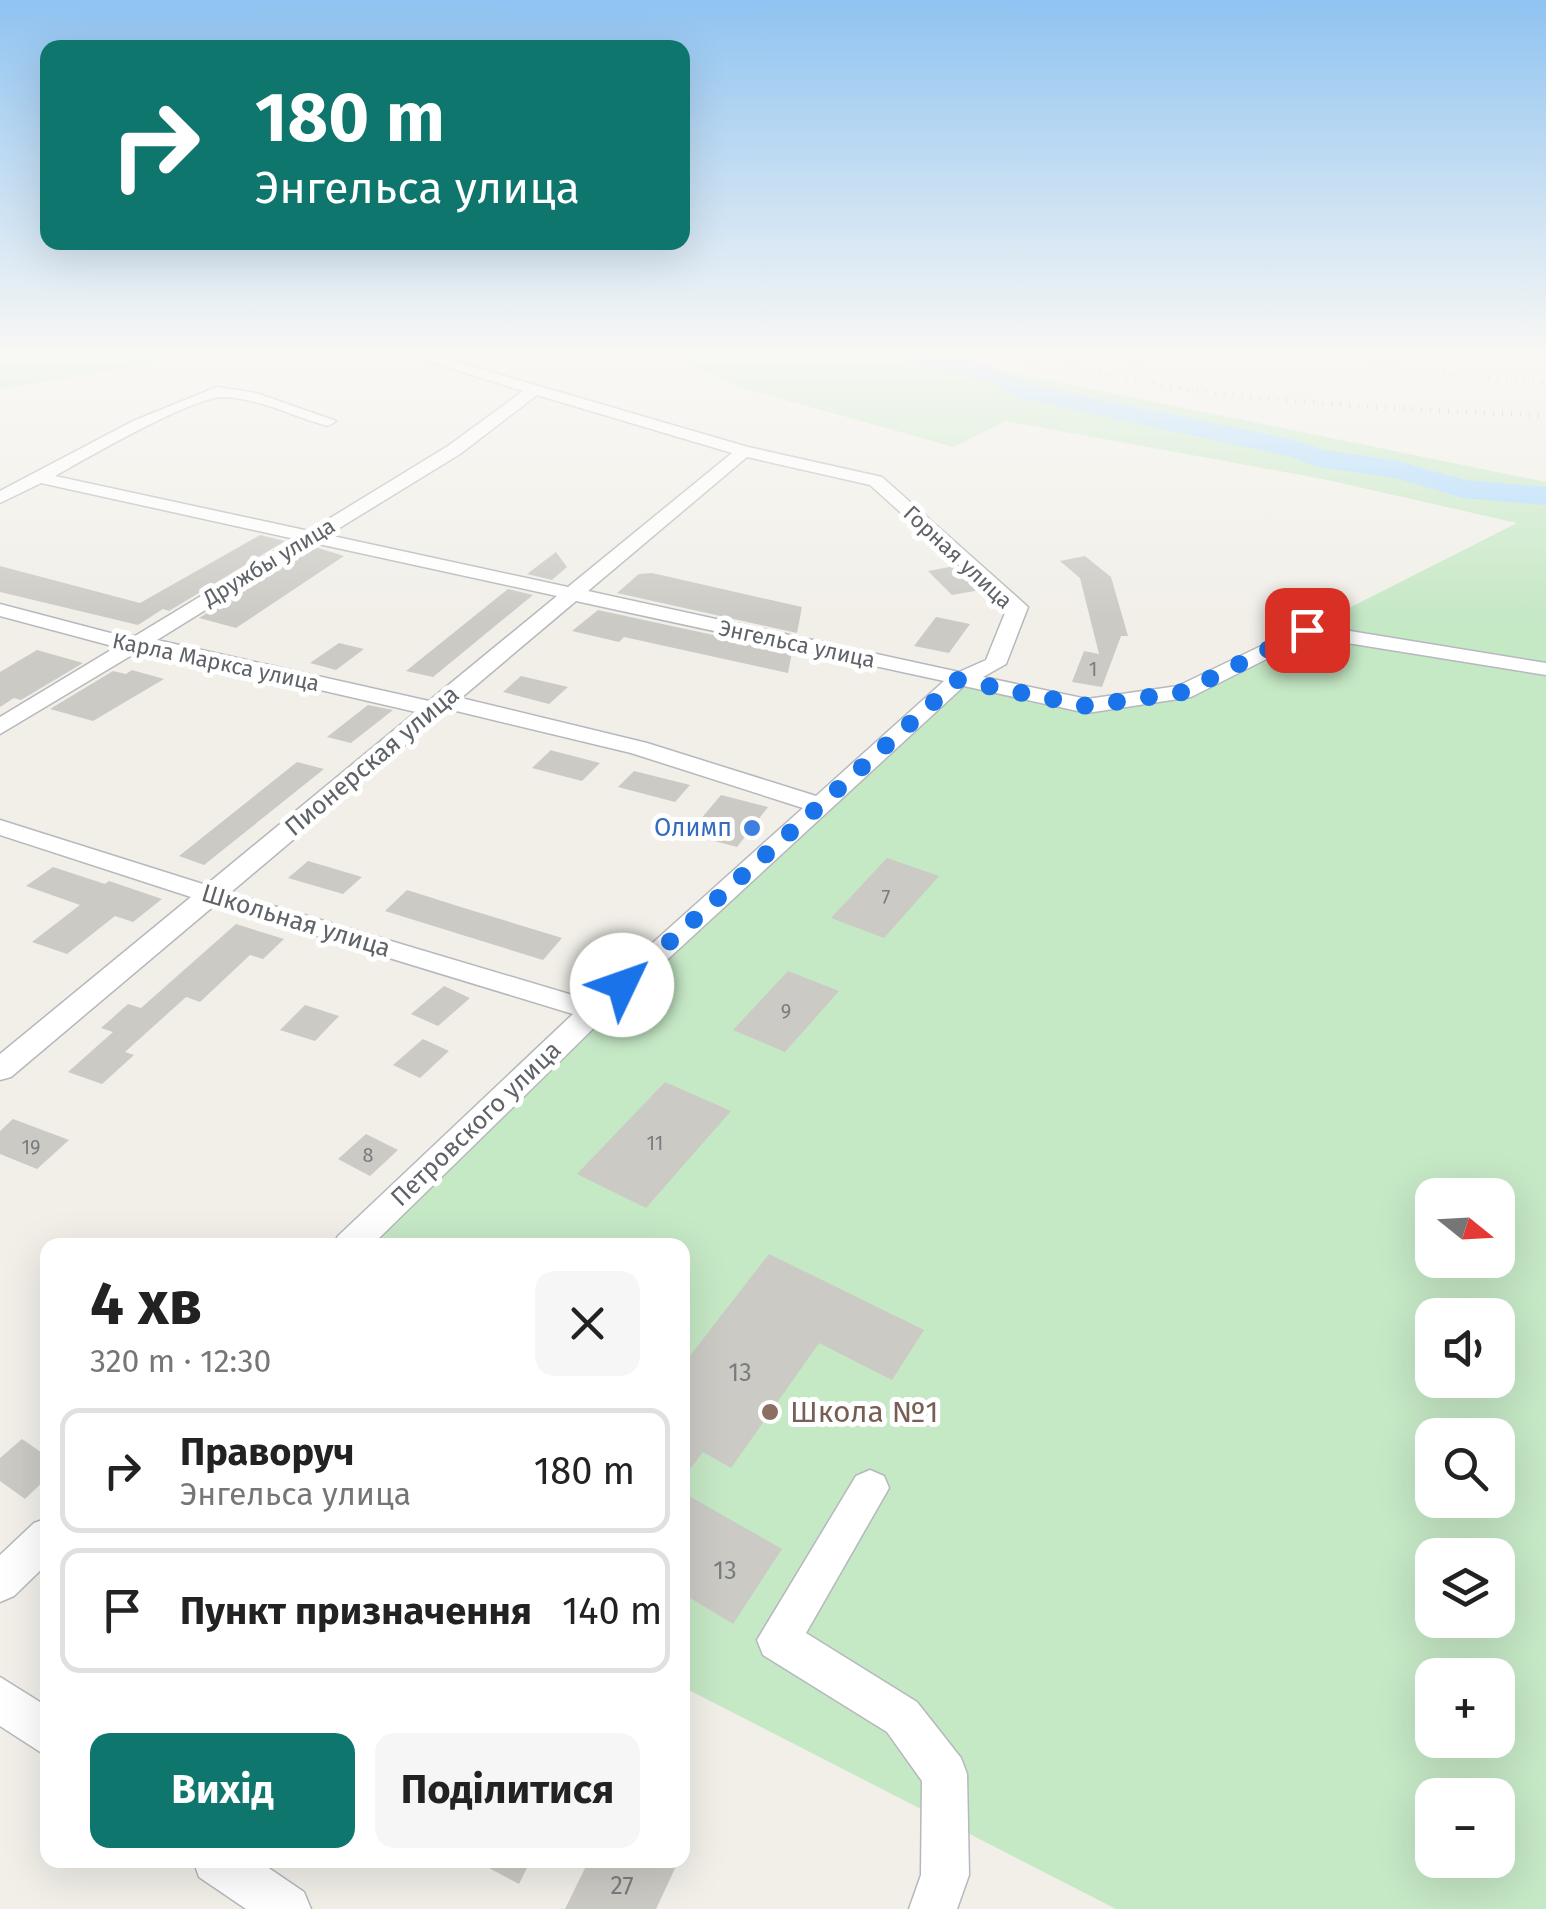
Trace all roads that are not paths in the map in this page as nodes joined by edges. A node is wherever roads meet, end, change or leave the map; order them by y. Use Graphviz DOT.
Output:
graph roads {
  1 [pos="106,442"];
  2 [pos="465,442"];
  3 [pos="713,442"];
  4 [pos="744,451"];
  5 [pos="40,478"];
  6 [pos="0,498"];
  7 [pos="312,535"];
  8 [pos="572,594"];
  9 [pos="0,610"];
  10 [pos="138,642"];
  11 [pos="1546,669"];
  12 [pos="958,680"];
  13 [pos="439,705"];
  14 [pos="0,727"];
  15 [pos="820,805"];
  16 [pos="0,827"];
  17 [pos="210,895"];
  18 [pos="594,1011"];
  19 [pos="0,1070"];
  20 [pos="357,1238"];
  21 [pos="870,1488"];
  22 [pos="40,1544"];
  23 [pos="0,1582"];
  24 [pos="0,1699"];
  25 [pos="40,1728"];
  26 [pos="225,1868"];
  27 [pos="264,1903"];
  28 [pos="932,1909"];
  1 -- 5 [label="street"];
  2 -- 7 [label="street, Дружбы улица"];
  3 -- 4 [label="street, Горная улица"];
  4 -- 8 [label="street, Пионерская улица"];
  4 -- 12 [label="street, Горная улица"];
  5 -- 6 [label="street"];
  5 -- 7 [label="street, Энгельса улица"];
  7 -- 8 [label="street, Энгельса улица"];
  7 -- 10 [label="street, Дружбы улица"];
  8 -- 12 [label="street, Энгельса улица"];
  8 -- 13 [label="street, Пионерская улица"];
  9 -- 10 [label="street, Карла Маркса улица"];
  10 -- 13 [label="street, Карла Маркса улица"];
  10 -- 14 [label="street, Дружбы улица"];
  11 -- 12 [label="street, Энгельса улица"];
  12 -- 15 [label="street, Петровского улица"];
  13 -- 15 [label="street, Карла Маркса улица"];
  13 -- 17 [label="street, Пионерская улица"];
  15 -- 18 [label="street, Петровского улица"];
  16 -- 17 [label="street, Школьная улица"];
  17 -- 18 [label="street, Школьная улица"];
  17 -- 19 [label="street, Пионерская улица"];
  18 -- 20 [label="street, Петровского улица"];
  21 -- 28 [label="street"];
  22 -- 23 [label="street"];
  24 -- 25 [label="street"];
  26 -- 27 [label="street"];
}
